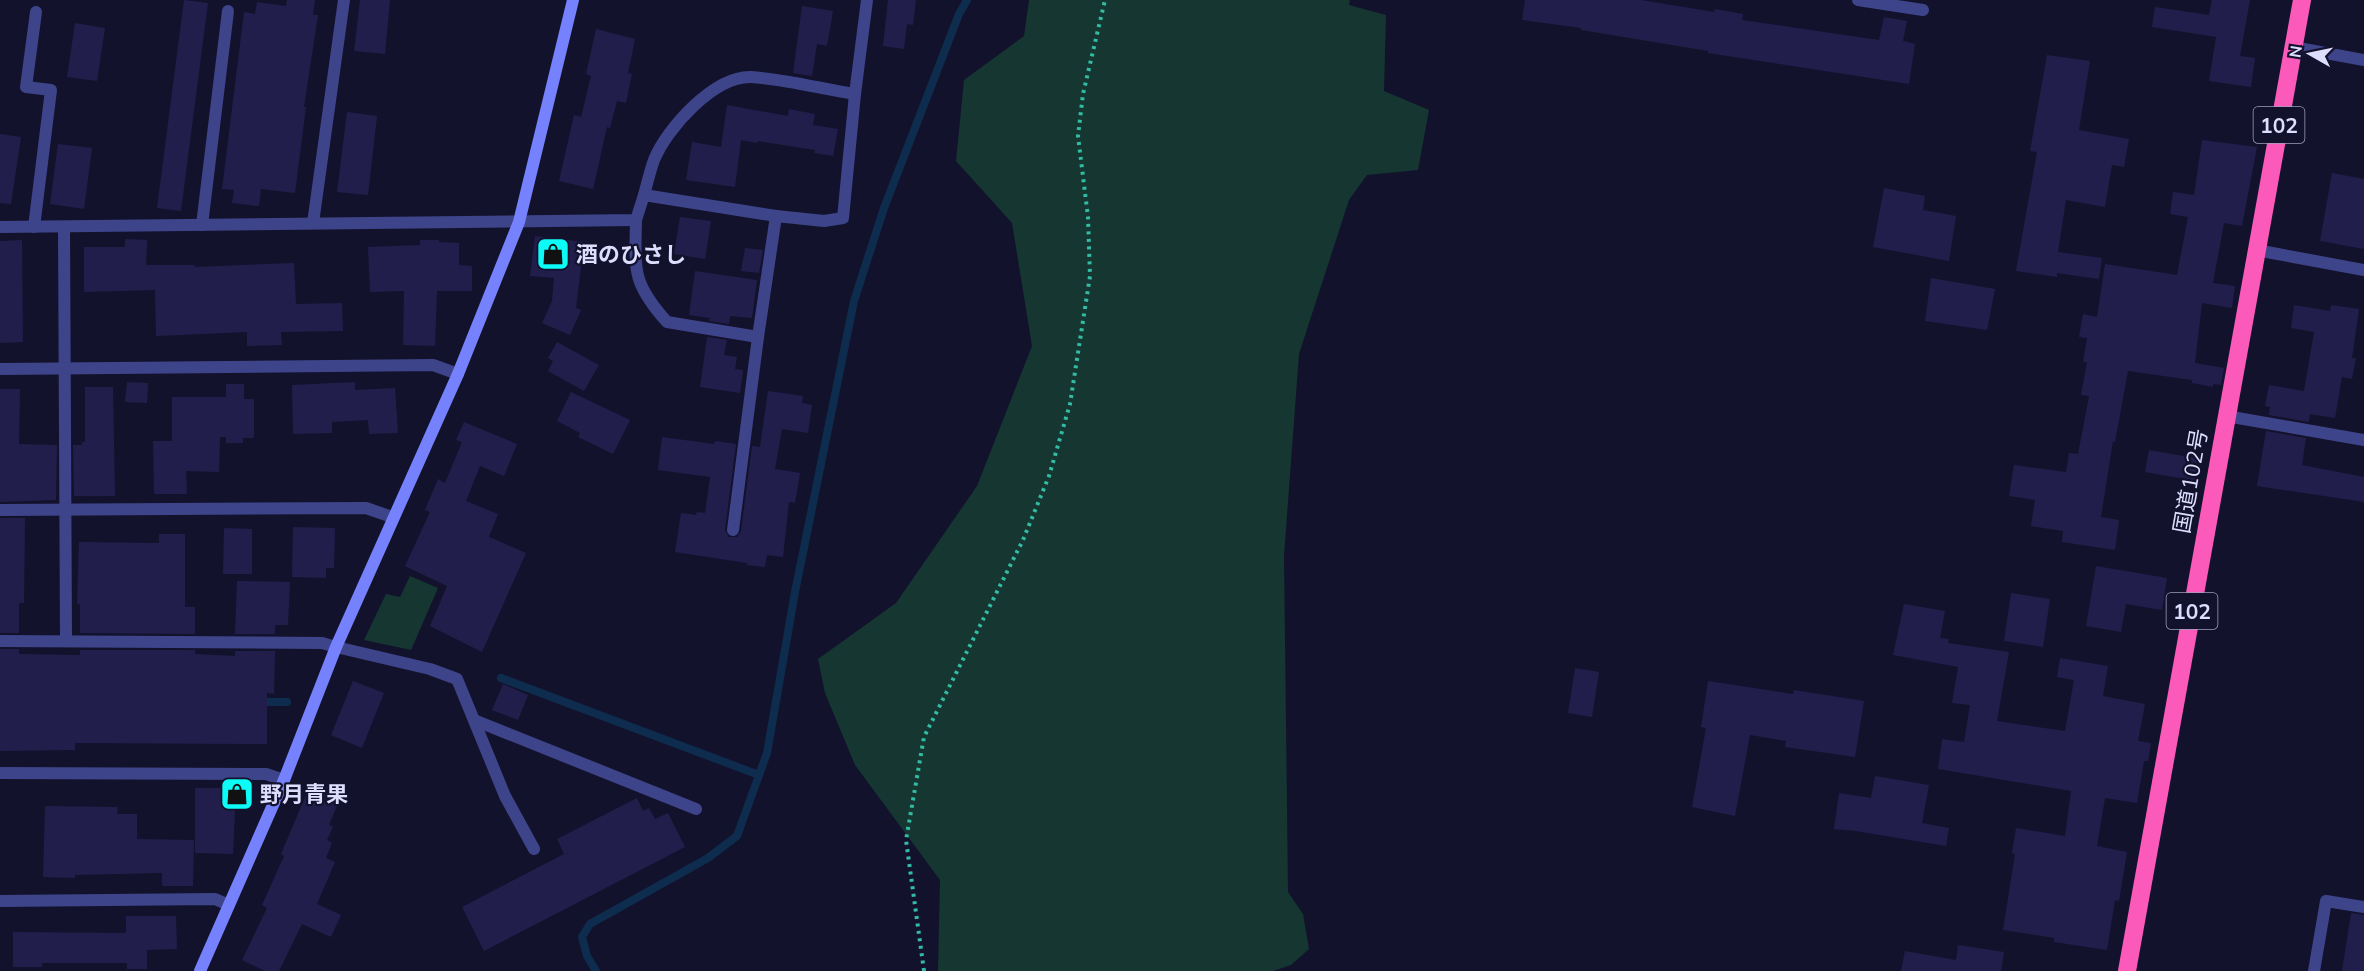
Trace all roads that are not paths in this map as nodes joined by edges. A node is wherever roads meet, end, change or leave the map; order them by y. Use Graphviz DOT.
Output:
graph roads {
  1 [pos="344,0"];
  2 [pos="573,0"];
  3 [pos="867,0"];
  4 [pos="1858,0"];
  5 [pos="2302,0"];
  6 [pos="1923,10"];
  7 [pos="228,11"];
  8 [pos="36,12"];
  9 [pos="2293,47"];
  10 [pos="2364,60"];
  11 [pos="855,94"];
  12 [pos="644,195"];
  13 [pos="776,216"];
  14 [pos="636,220"];
  15 [pos="519,222"];
  16 [pos="313,224"];
  17 [pos="202,225"];
  18 [pos="0,227"];
  19 [pos="34,227"];
  20 [pos="64,227"];
  21 [pos="2256,250"];
  22 [pos="2364,270"];
  23 [pos="758,337"];
  24 [pos="0,369"];
  25 [pos="66,369"];
  26 [pos="458,374"];
  27 [pos="2226,416"];
  28 [pos="2364,440"];
  29 [pos="0,510"];
  30 [pos="65,510"];
  31 [pos="392,517"];
  32 [pos="733,530"];
  33 [pos="0,641"];
  34 [pos="66,641"];
  35 [pos="336,647"];
  36 [pos="474,720"];
  37 [pos="0,773"];
  38 [pos="284,780"];
  39 [pos="696,809"];
  40 [pos="534,849"];
  41 [pos="0,901"];
  42 [pos="229,904"];
  43 [pos="2364,907"];
  44 [pos="200,971"];
  45 [pos="2127,971"];
  46 [pos="2314,971"];
  1 -- 16 [label="street"];
  2 -- 15 [label="street"];
  3 -- 11 [label="street"];
  4 -- 6 [label="street"];
  5 -- 9 [label="highway, 国道102号 / 102"];
  7 -- 17 [label="street"];
  8 -- 19 [label="street"];
  9 -- 10 [label="street"];
  9 -- 21 [label="highway, 国道102号 / 102"];
  11 -- 12 [label="street"];
  11 -- 13 [label="street"];
  12 -- 13 [label="street"];
  12 -- 14 [label="street"];
  13 -- 23 [label="street"];
  14 -- 15 [label="street"];
  14 -- 23 [label="street"];
  15 -- 16 [label="street"];
  15 -- 26 [label="street"];
  16 -- 17 [label="street"];
  17 -- 20 [label="street"];
  18 -- 19 [label="street"];
  19 -- 20 [label="street"];
  20 -- 25 [label="street"];
  21 -- 22 [label="street"];
  21 -- 27 [label="highway, 国道102号 / 102"];
  23 -- 32 [label="street"];
  24 -- 25 [label="street"];
  25 -- 26 [label="street"];
  25 -- 30 [label="street"];
  26 -- 31 [label="street"];
  27 -- 28 [label="street"];
  27 -- 45 [label="highway, 国道102号 / 102"];
  29 -- 30 [label="street"];
  30 -- 31 [label="street"];
  30 -- 34 [label="street"];
  31 -- 35 [label="street"];
  33 -- 34 [label="street"];
  34 -- 35 [label="street"];
  35 -- 36 [label="street"];
  35 -- 38 [label="street"];
  36 -- 39 [label="street"];
  36 -- 40 [label="street"];
  37 -- 38 [label="street"];
  38 -- 42 [label="street"];
  41 -- 42 [label="street"];
  42 -- 44 [label="street"];
  43 -- 46 [label="street"];
}
